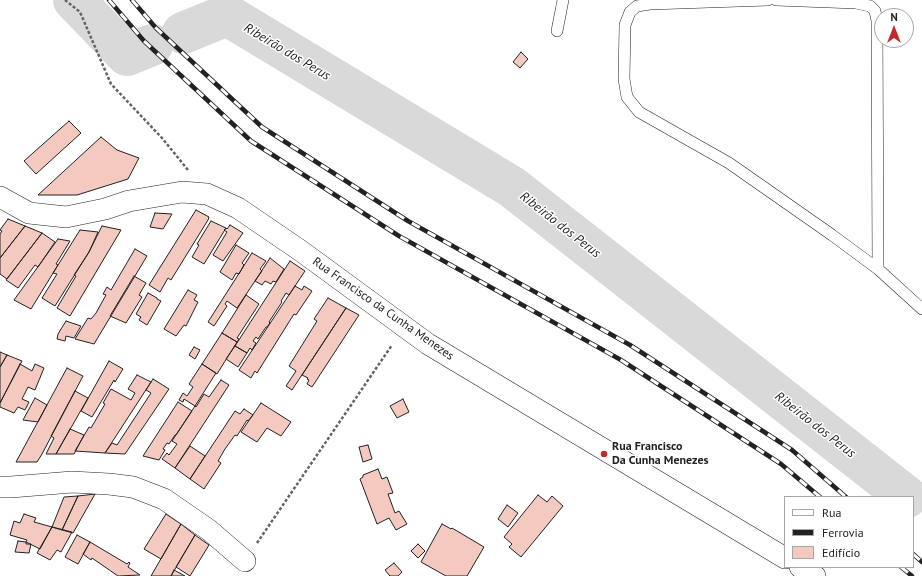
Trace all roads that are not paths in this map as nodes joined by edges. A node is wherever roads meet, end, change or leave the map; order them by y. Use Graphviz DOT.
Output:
graph roads {
  1 [pos="563,0"];
  2 [pos="768,0"];
  3 [pos="776,0"];
  4 [pos="557,31"];
  5 [pos="0,197"];
  6 [pos="878,269"];
  7 [pos="922,309"];
  8 [pos="0,487"];
  9 [pos="784,557"];
  10 [pos="245,561"];
  11 [pos="802,568"];
  12 [pos="816,576"];
  1 -- 4 [label="lane"];
  2 -- 6 [label="lane"];
  3 -- 6 [label="lane"];
  5 -- 9 [label="street, Rua Francisco da Cunha Menezes"];
  6 -- 7 [label="lane"];
  8 -- 10 [label="street"];
  11 -- 12 [label="street"];
}
